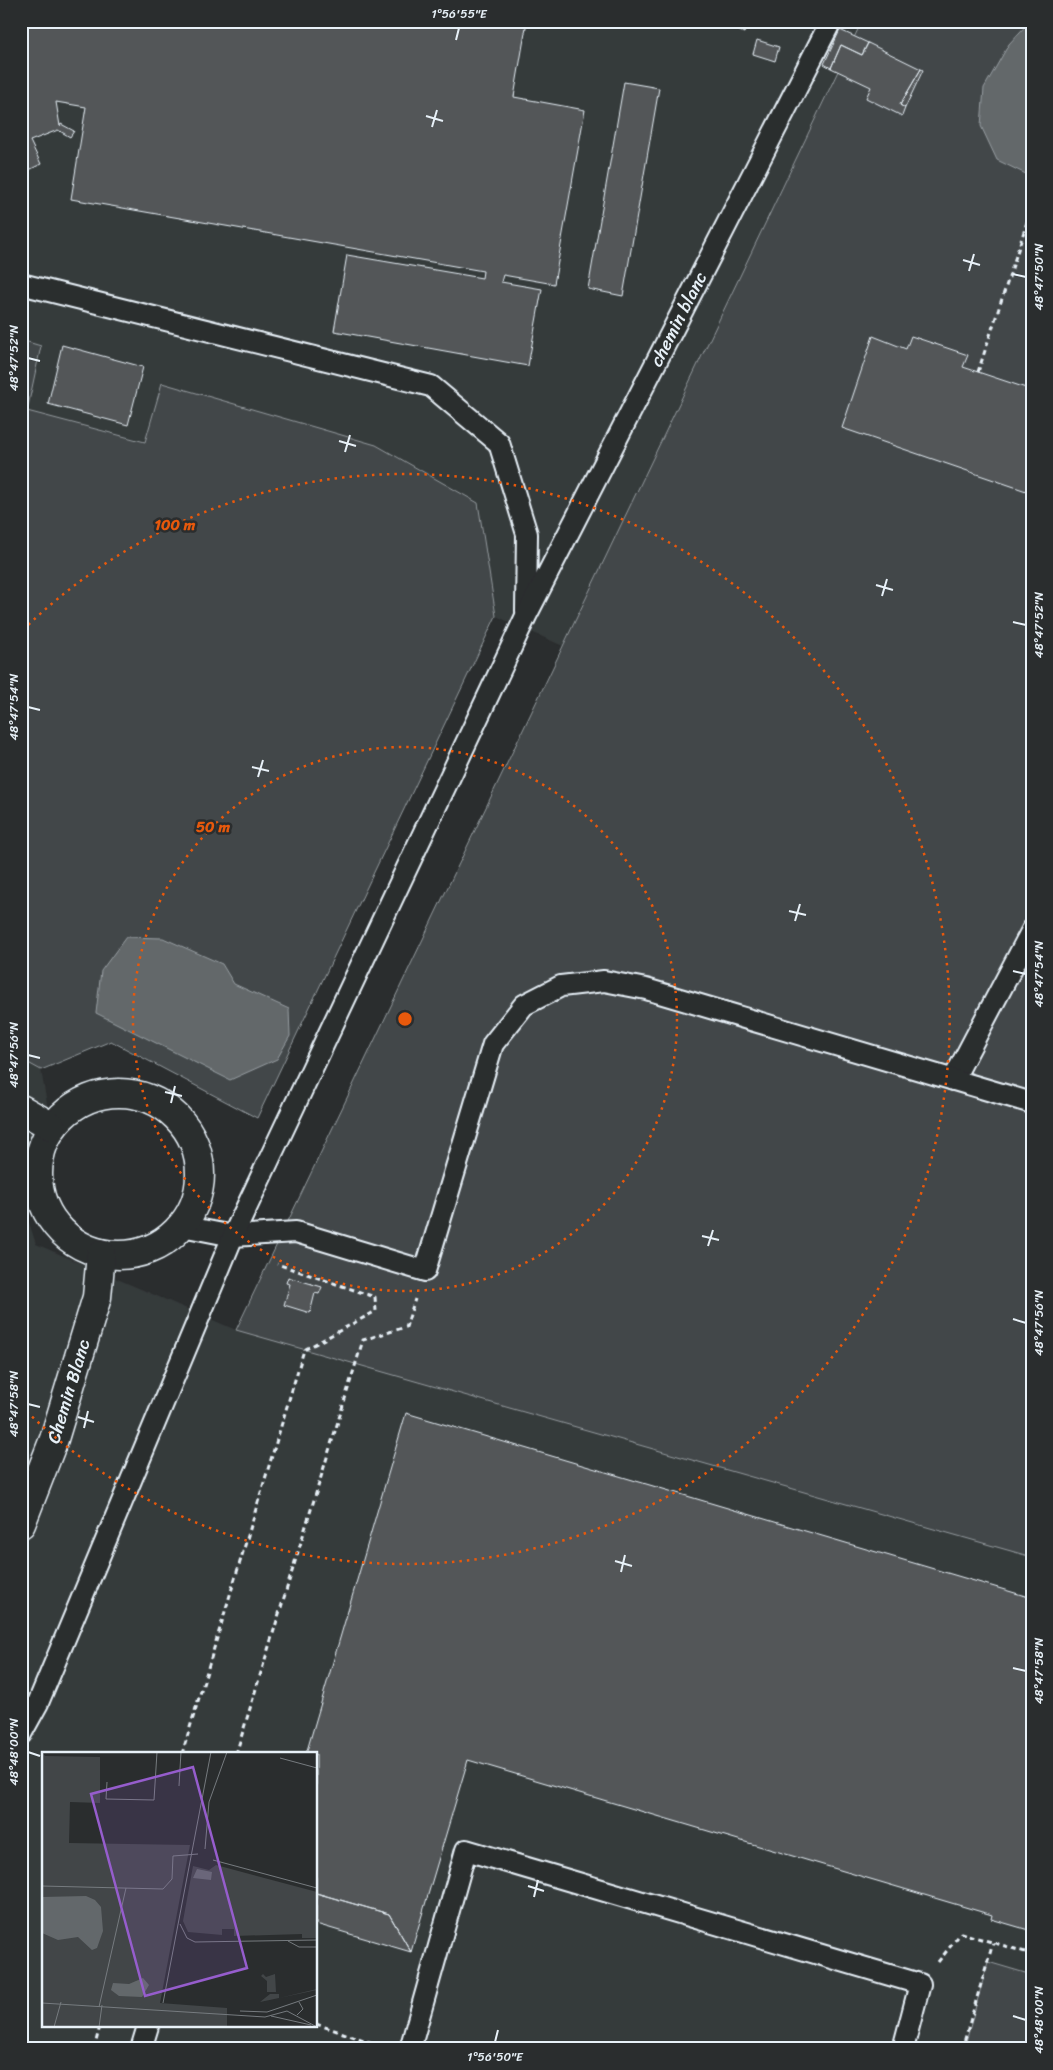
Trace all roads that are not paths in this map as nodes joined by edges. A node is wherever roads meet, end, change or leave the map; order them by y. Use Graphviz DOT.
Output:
graph roads {
  1 [pos="831,21"];
  2 [pos="21,284"];
  3 [pos="526,616"];
  4 [pos="1032,930"];
  5 [pos="953,1080"];
  6 [pos="1032,1104"];
  7 [pos="21,1109"];
  8 [pos="51,1126"];
  9 [pos="182,1226"];
  10 [pos="233,1236"];
  11 [pos="101,1254"];
  12 [pos="21,1524"];
  13 [pos="21,1734"];
  14 [pos="147,2028"];
  15 [pos="141,2049"];
  16 [pos="410,2049"];
  17 [pos="903,2049"];
  1 -- 3 [label="lane, chemin blanc"];
  2 -- 3 [label="lane"];
  3 -- 10 [label="lane, chemin blanc"];
  4 -- 5 [label="lane"];
  5 -- 6 [label="lane"];
  5 -- 10 [label="lane"];
  7 -- 8 [label="street"];
  8 -- 9 [label="street"];
  8 -- 11 [label="street"];
  9 -- 10 [label="lane"];
  9 -- 11 [label="street"];
  10 -- 13 [label="lane, chemin blanc"];
  11 -- 12 [label="street, Chemin Blanc"];
  14 -- 15 [label="lane"];
  16 -- 17 [label="lane"];
}
